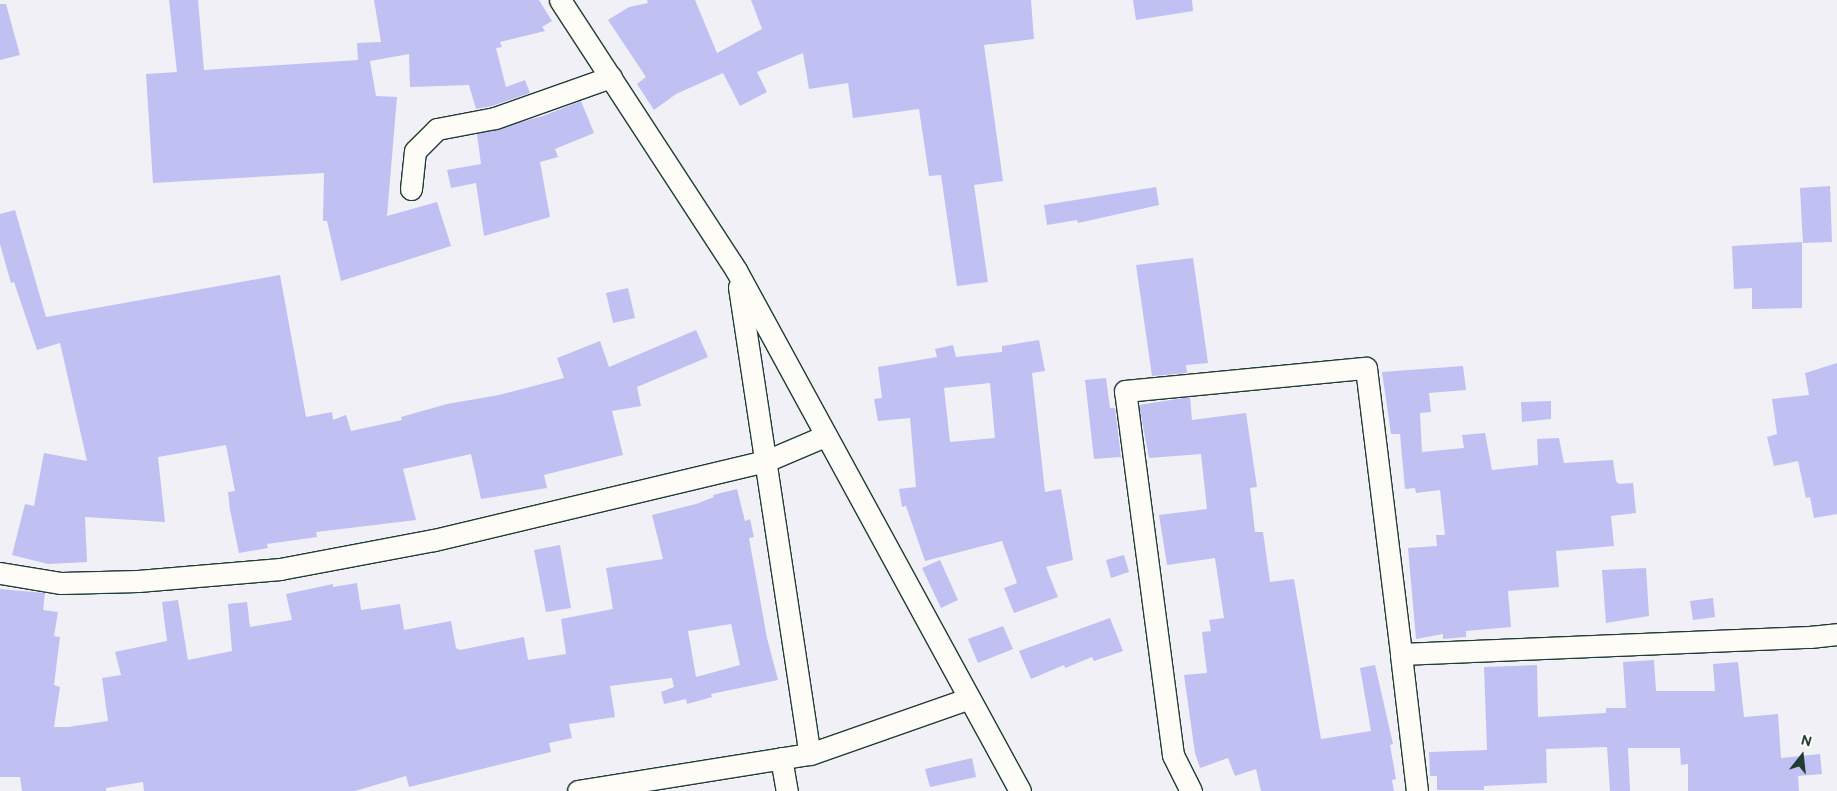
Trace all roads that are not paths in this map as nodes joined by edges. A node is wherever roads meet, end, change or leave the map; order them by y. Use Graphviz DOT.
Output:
graph roads {
  1 [pos="560,0"];
  2 [pos="611,77"];
  3 [pos="411,189"];
  4 [pos="736,270"];
  5 [pos="825,436"];
  6 [pos="766,461"];
  7 [pos="0,574"];
  8 [pos="1837,634"];
  9 [pos="1401,654"];
  10 [pos="966,699"];
  11 [pos="810,754"];
  12 [pos="781,758"];
  13 [pos="634,787"];
  14 [pos="578,791"];
  15 [pos="787,791"];
  16 [pos="1020,791"];
  17 [pos="1191,791"];
  18 [pos="1417,791"];
  1 -- 2 [label="street"];
  2 -- 3 [label="street"];
  2 -- 4 [label="street"];
  4 -- 5 [label="street"];
  4 -- 6 [label="street"];
  5 -- 6 [label="street"];
  5 -- 10 [label="street"];
  6 -- 7 [label="street"];
  6 -- 11 [label="street"];
  8 -- 9 [label="street"];
  9 -- 17 [label="street"];
  9 -- 18 [label="street"];
  10 -- 11 [label="street"];
  10 -- 16 [label="street"];
  11 -- 12 [label="street"];
  12 -- 13 [label="street"];
  12 -- 15 [label="street"];
  13 -- 14 [label="street"];
}
